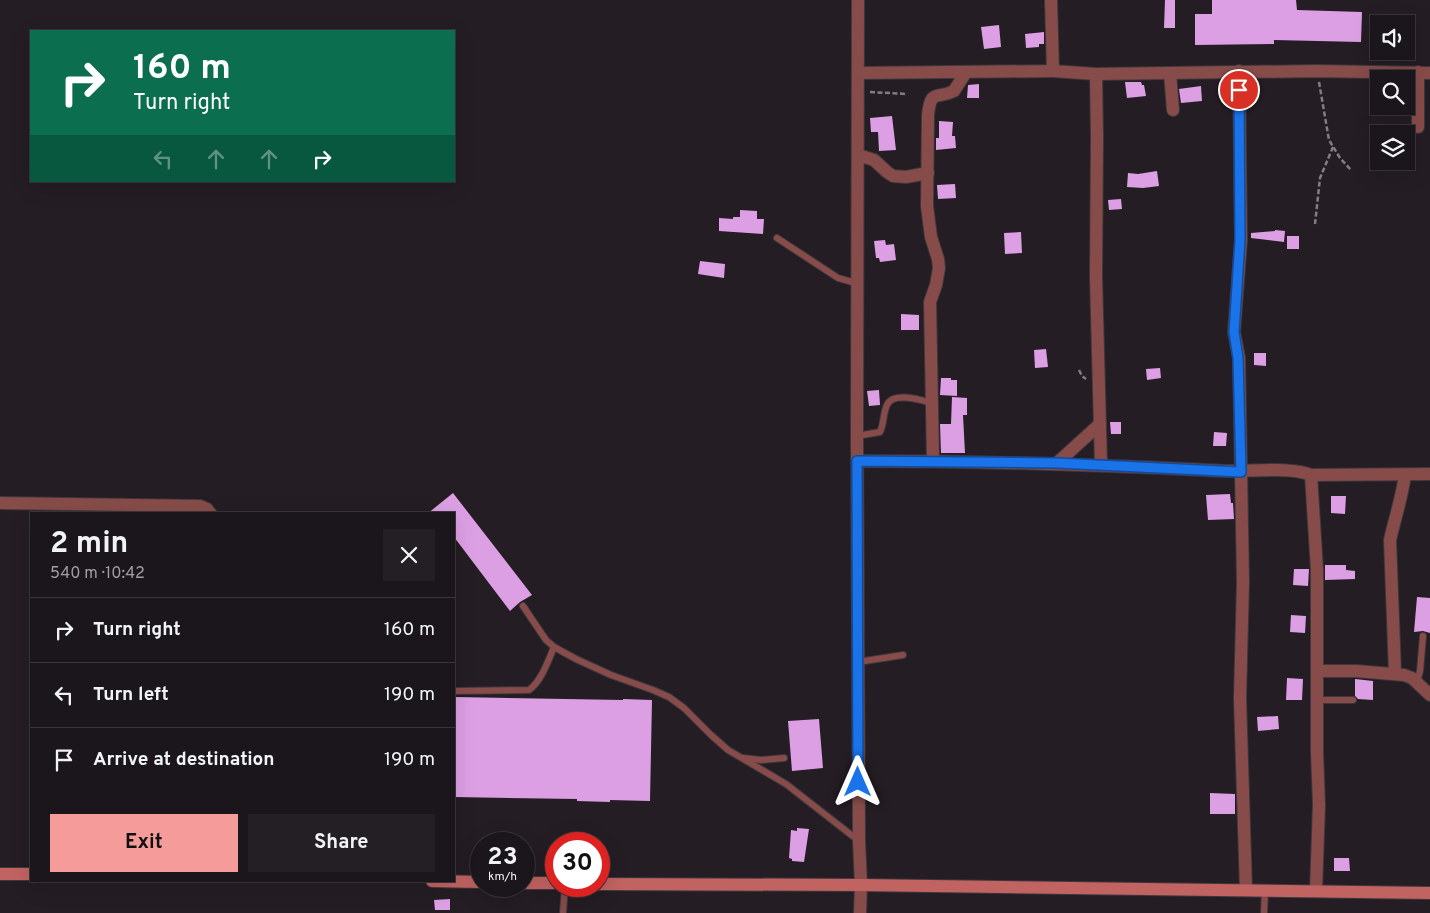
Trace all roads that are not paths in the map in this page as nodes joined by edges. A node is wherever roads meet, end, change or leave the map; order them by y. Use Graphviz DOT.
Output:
graph roads {
  1 [pos="858,0"];
  2 [pos="1051,0"];
  3 [pos="1053,71"];
  4 [pos="1239,71"];
  5 [pos="966,72"];
  6 [pos="1170,72"];
  7 [pos="858,73"];
  8 [pos="1424,73"];
  9 [pos="1096,74"];
  10 [pos="1173,110"];
  11 [pos="1418,127"];
  12 [pos="858,155"];
  13 [pos="928,173"];
  14 [pos="778,238"];
  15 [pos="856,283"];
  16 [pos="932,403"];
  17 [pos="1100,424"];
  18 [pos="856,436"];
  19 [pos="857,461"];
  20 [pos="933,461"];
  21 [pos="1057,463"];
  22 [pos="1101,465"];
  23 [pos="1241,472"];
  24 [pos="1405,474"];
  25 [pos="1430,474"];
  26 [pos="1311,475"];
  27 [pos="0,503"];
  28 [pos="209,512"];
  29 [pos="523,606"];
  30 [pos="1423,636"];
  31 [pos="554,647"];
  32 [pos="903,655"];
  33 [pos="858,662"];
  34 [pos="1317,671"];
  35 [pos="1395,673"];
  36 [pos="1417,682"];
  37 [pos="455,691"];
  38 [pos="1430,695"];
  39 [pos="1317,700"];
  40 [pos="1353,700"];
  41 [pos="741,758"];
  42 [pos="784,758"];
  43 [pos="858,841"];
  44 [pos="0,874"];
  45 [pos="30,874"];
  46 [pos="455,881"];
  47 [pos="470,882"];
  48 [pos="610,884"];
  49 [pos="861,885"];
  50 [pos="1246,890"];
  51 [pos="1265,890"];
  52 [pos="1316,891"];
  53 [pos="1430,893"];
  54 [pos="564,897"];
  55 [pos="563,913"];
  56 [pos="860,913"];
  57 [pos="1264,913"];
  1 -- 7 [label="street"];
  2 -- 3 [label="street"];
  3 -- 5 [label="street"];
  3 -- 9 [label="street"];
  4 -- 6 [label="street"];
  4 -- 8 [label="street"];
  4 -- 23 [label="street"];
  5 -- 7 [label="street"];
  5 -- 13 [label="street"];
  6 -- 9 [label="street"];
  6 -- 10 [label="street"];
  7 -- 12 [label="street"];
  8 -- 11 [label="street"];
  9 -- 17 [label="street"];
  12 -- 13 [label="street"];
  12 -- 15 [label="street"];
  13 -- 16 [label="street"];
  14 -- 15 [label="lane"];
  15 -- 18 [label="street"];
  16 -- 18 [label="lane"];
  16 -- 20 [label="street"];
  17 -- 21 [label="street"];
  17 -- 22 [label="street"];
  18 -- 19 [label="street"];
  19 -- 20 [label="street"];
  19 -- 33 [label="street"];
  20 -- 21 [label="street"];
  21 -- 22 [label="street"];
  22 -- 23 [label="street"];
  23 -- 26 [label="street"];
  23 -- 50 [label="street"];
  24 -- 25 [label="street"];
  24 -- 26 [label="street"];
  24 -- 35 [label="street"];
  26 -- 34 [label="street"];
  27 -- 28 [label="street"];
  29 -- 31 [label="lane"];
  30 -- 36 [label="lane"];
  31 -- 37 [label="lane"];
  31 -- 41 [label="lane"];
  32 -- 33 [label="lane"];
  33 -- 43 [label="street"];
  34 -- 35 [label="street"];
  34 -- 39 [label="street"];
  35 -- 36 [label="street"];
  36 -- 38 [label="street"];
  39 -- 40 [label="lane"];
  39 -- 52 [label="street"];
  41 -- 42 [label="lane"];
  41 -- 43 [label="lane"];
  43 -- 49 [label="street"];
  44 -- 45 [label="street"];
  46 -- 47 [label="street"];
  48 -- 49 [label="street"];
  49 -- 50 [label="street"];
  49 -- 56 [label="street"];
  50 -- 51 [label="street"];
  51 -- 52 [label="street"];
  51 -- 57 [label="lane"];
  52 -- 53 [label="street"];
  54 -- 55 [label="lane"];
}
